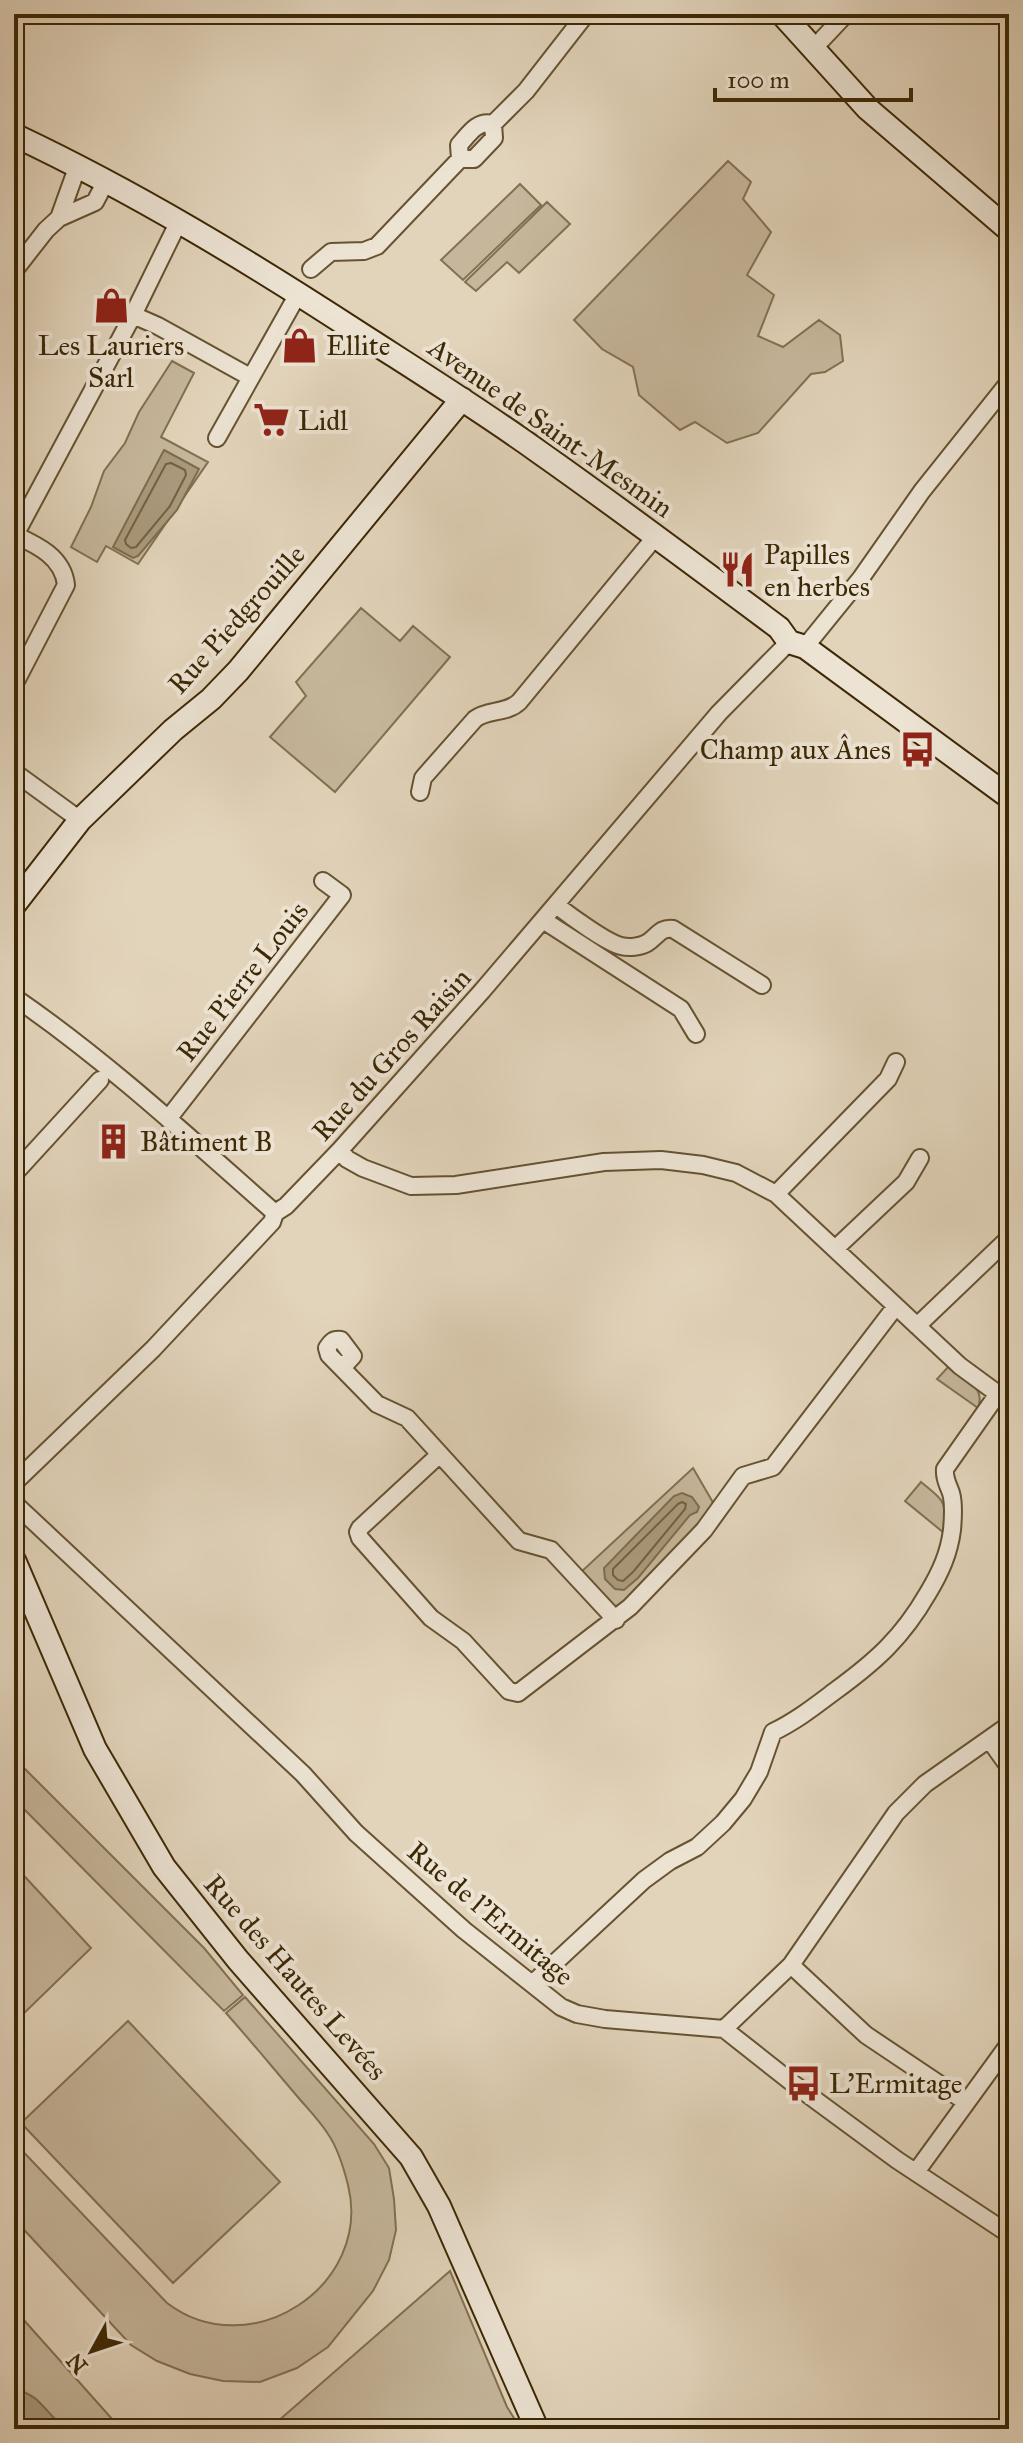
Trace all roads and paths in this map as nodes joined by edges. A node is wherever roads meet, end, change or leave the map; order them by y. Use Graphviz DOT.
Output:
graph roads {
  1 [pos="586,14"];
  2 [pos="782,14"];
  3 [pos="846,14"];
  4 [pos="814,48"];
  5 [pos="14,135"];
  6 [pos="77,168"];
  7 [pos="105,183"];
  8 [pos="59,218"];
  9 [pos="179,221"];
  10 [pos="1009,230"];
  11 [pos="311,269"];
  12 [pos="14,271"];
  13 [pos="298,294"];
  14 [pos="133,315"];
  15 [pos="250,377"];
  16 [pos="1009,382"];
  17 [pos="462,399"];
  18 [pos="217,438"];
  19 [pos="14,535"];
  20 [pos="656,536"];
  21 [pos="797,645"];
  22 [pos="14,685"];
  23 [pos="14,772"];
  24 [pos="420,792"];
  25 [pos="1009,797"];
  26 [pos="80,820"];
  27 [pos="323,881"];
  28 [pos="14,905"];
  29 [pos="556,905"];
  30 [pos="543,920"];
  31 [pos="762,985"];
  32 [pos="14,997"];
  33 [pos="696,1034"];
  34 [pos="896,1062"];
  35 [pos="100,1080"];
  36 [pos="168,1119"];
  37 [pos="340,1150"];
  38 [pos="920,1158"];
  39 [pos="14,1174"];
  40 [pos="776,1194"];
  41 [pos="275,1213"];
  42 [pos="1009,1238"];
  43 [pos="835,1249"];
  44 [pos="896,1306"];
  45 [pos="917,1326"];
  46 [pos="342,1368"];
  47 [pos="1003,1398"];
  48 [pos="440,1454"];
  49 [pos="14,1483"];
  50 [pos="14,1503"];
  51 [pos="14,1560"];
  52 [pos="616,1620"];
  53 [pos="1009,1725"];
  54 [pos="989,1739"];
  55 [pos="1009,1767"];
  56 [pos="791,1965"];
  57 [pos="532,1984"];
  58 [pos="724,2029"];
  59 [pos="1009,2044"];
  60 [pos="966,2102"];
  61 [pos="916,2172"];
  62 [pos="1009,2234"];
  63 [pos="537,2429"];
  1 -- 11 [label="street"];
  2 -- 4 [label="street"];
  3 -- 4 [label="street"];
  4 -- 10 [label="street"];
  5 -- 6 [label="street, Avenue de Saint-Mesmin"];
  6 -- 7 [label="street, Avenue de Saint-Mesmin"];
  6 -- 8 [label="street"];
  7 -- 8 [label="street"];
  7 -- 9 [label="street, Avenue de Saint-Mesmin"];
  8 -- 12 [label="street"];
  9 -- 13 [label="street, Avenue de Saint-Mesmin"];
  9 -- 14 [label="street"];
  13 -- 15 [label="street"];
  13 -- 17 [label="street, Avenue de Saint-Mesmin"];
  14 -- 15 [label="street"];
  14 -- 19 [label="street"];
  15 -- 18 [label="street"];
  16 -- 21 [label="street, Rue du Gros Raisin"];
  17 -- 20 [label="street, Avenue de Saint-Mesmin"];
  17 -- 26 [label="street, Rue Piedgrouille"];
  19 -- 22 [label="street"];
  20 -- 21 [label="street, Avenue de Saint-Mesmin"];
  20 -- 24 [label="street"];
  21 -- 25 [label="street, Avenue de Saint-Mesmin"];
  21 -- 29 [label="street, Rue du Gros Raisin"];
  23 -- 26 [label="street"];
  26 -- 28 [label="street, Rue Piedgrouille"];
  27 -- 36 [label="street, Rue Pierre Louis"];
  29 -- 30 [label="street, Rue du Gros Raisin"];
  29 -- 31 [label="street"];
  30 -- 33 [label="street"];
  30 -- 37 [label="street, Rue du Gros Raisin"];
  32 -- 36 [label="street"];
  34 -- 40 [label="street"];
  35 -- 39 [label="street"];
  36 -- 41 [label="street"];
  37 -- 40 [label="street"];
  37 -- 41 [label="street, Rue du Gros Raisin"];
  38 -- 43 [label="street"];
  40 -- 43 [label="street"];
  41 -- 49 [label="street, Rue du Gros Raisin"];
  42 -- 45 [label="street"];
  43 -- 44 [label="street"];
  44 -- 45 [label="street"];
  44 -- 52 [label="street"];
  45 -- 47 [label="street"];
  46 -- 48 [label="street"];
  47 -- 57 [label="street"];
  48 -- 52 [label="street"];
  48 -- 52 [label="street"];
  50 -- 57 [label="street, Rue de l'Ermitage"];
  51 -- 63 [label="street, Rue des Hautes Levées"];
  53 -- 54 [label="street"];
  54 -- 55 [label="street"];
  54 -- 56 [label="street"];
  56 -- 58 [label="street"];
  56 -- 60 [label="street"];
  57 -- 58 [label="street, Rue de l'Ermitage"];
  58 -- 61 [label="street"];
  59 -- 60 [label="street"];
  60 -- 61 [label="street"];
  61 -- 62 [label="street"];
}
